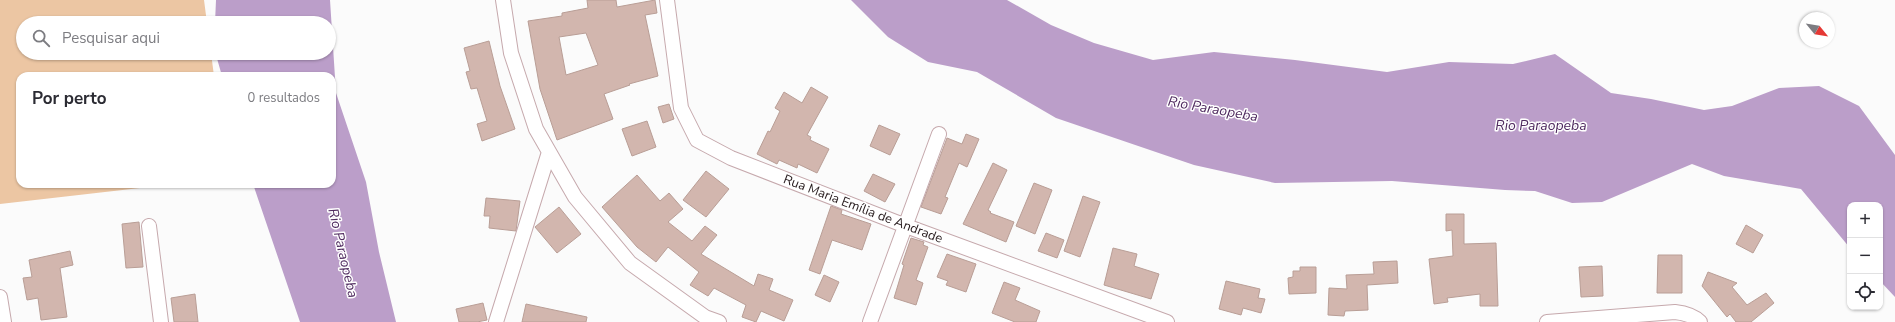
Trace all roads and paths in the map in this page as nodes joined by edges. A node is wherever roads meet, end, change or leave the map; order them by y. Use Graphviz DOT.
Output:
graph roads {
  1 [pos="503,0"];
  2 [pos="667,0"];
  3 [pos="939,134"];
  4 [pos="549,152"];
  5 [pos="149,226"];
  6 [pos="906,226"];
  7 [pos="0,297"];
  8 [pos="4,322"];
  9 [pos="161,322"];
  10 [pos="496,322"];
  11 [pos="719,322"];
  12 [pos="870,322"];
  13 [pos="1167,322"];
  14 [pos="1547,322"];
  15 [pos="1700,322"];
  1 -- 4 [label="street"];
  2 -- 6 [label="street, Rua Maria Emília de Andrade"];
  3 -- 6 [label="street"];
  4 -- 10 [label="street"];
  4 -- 11 [label="street"];
  5 -- 9 [label="street"];
  6 -- 12 [label="street"];
  6 -- 13 [label="street, Rua Maria Emília de Andrade"];
  7 -- 8 [label="street"];
  14 -- 15 [label="street"];
}
